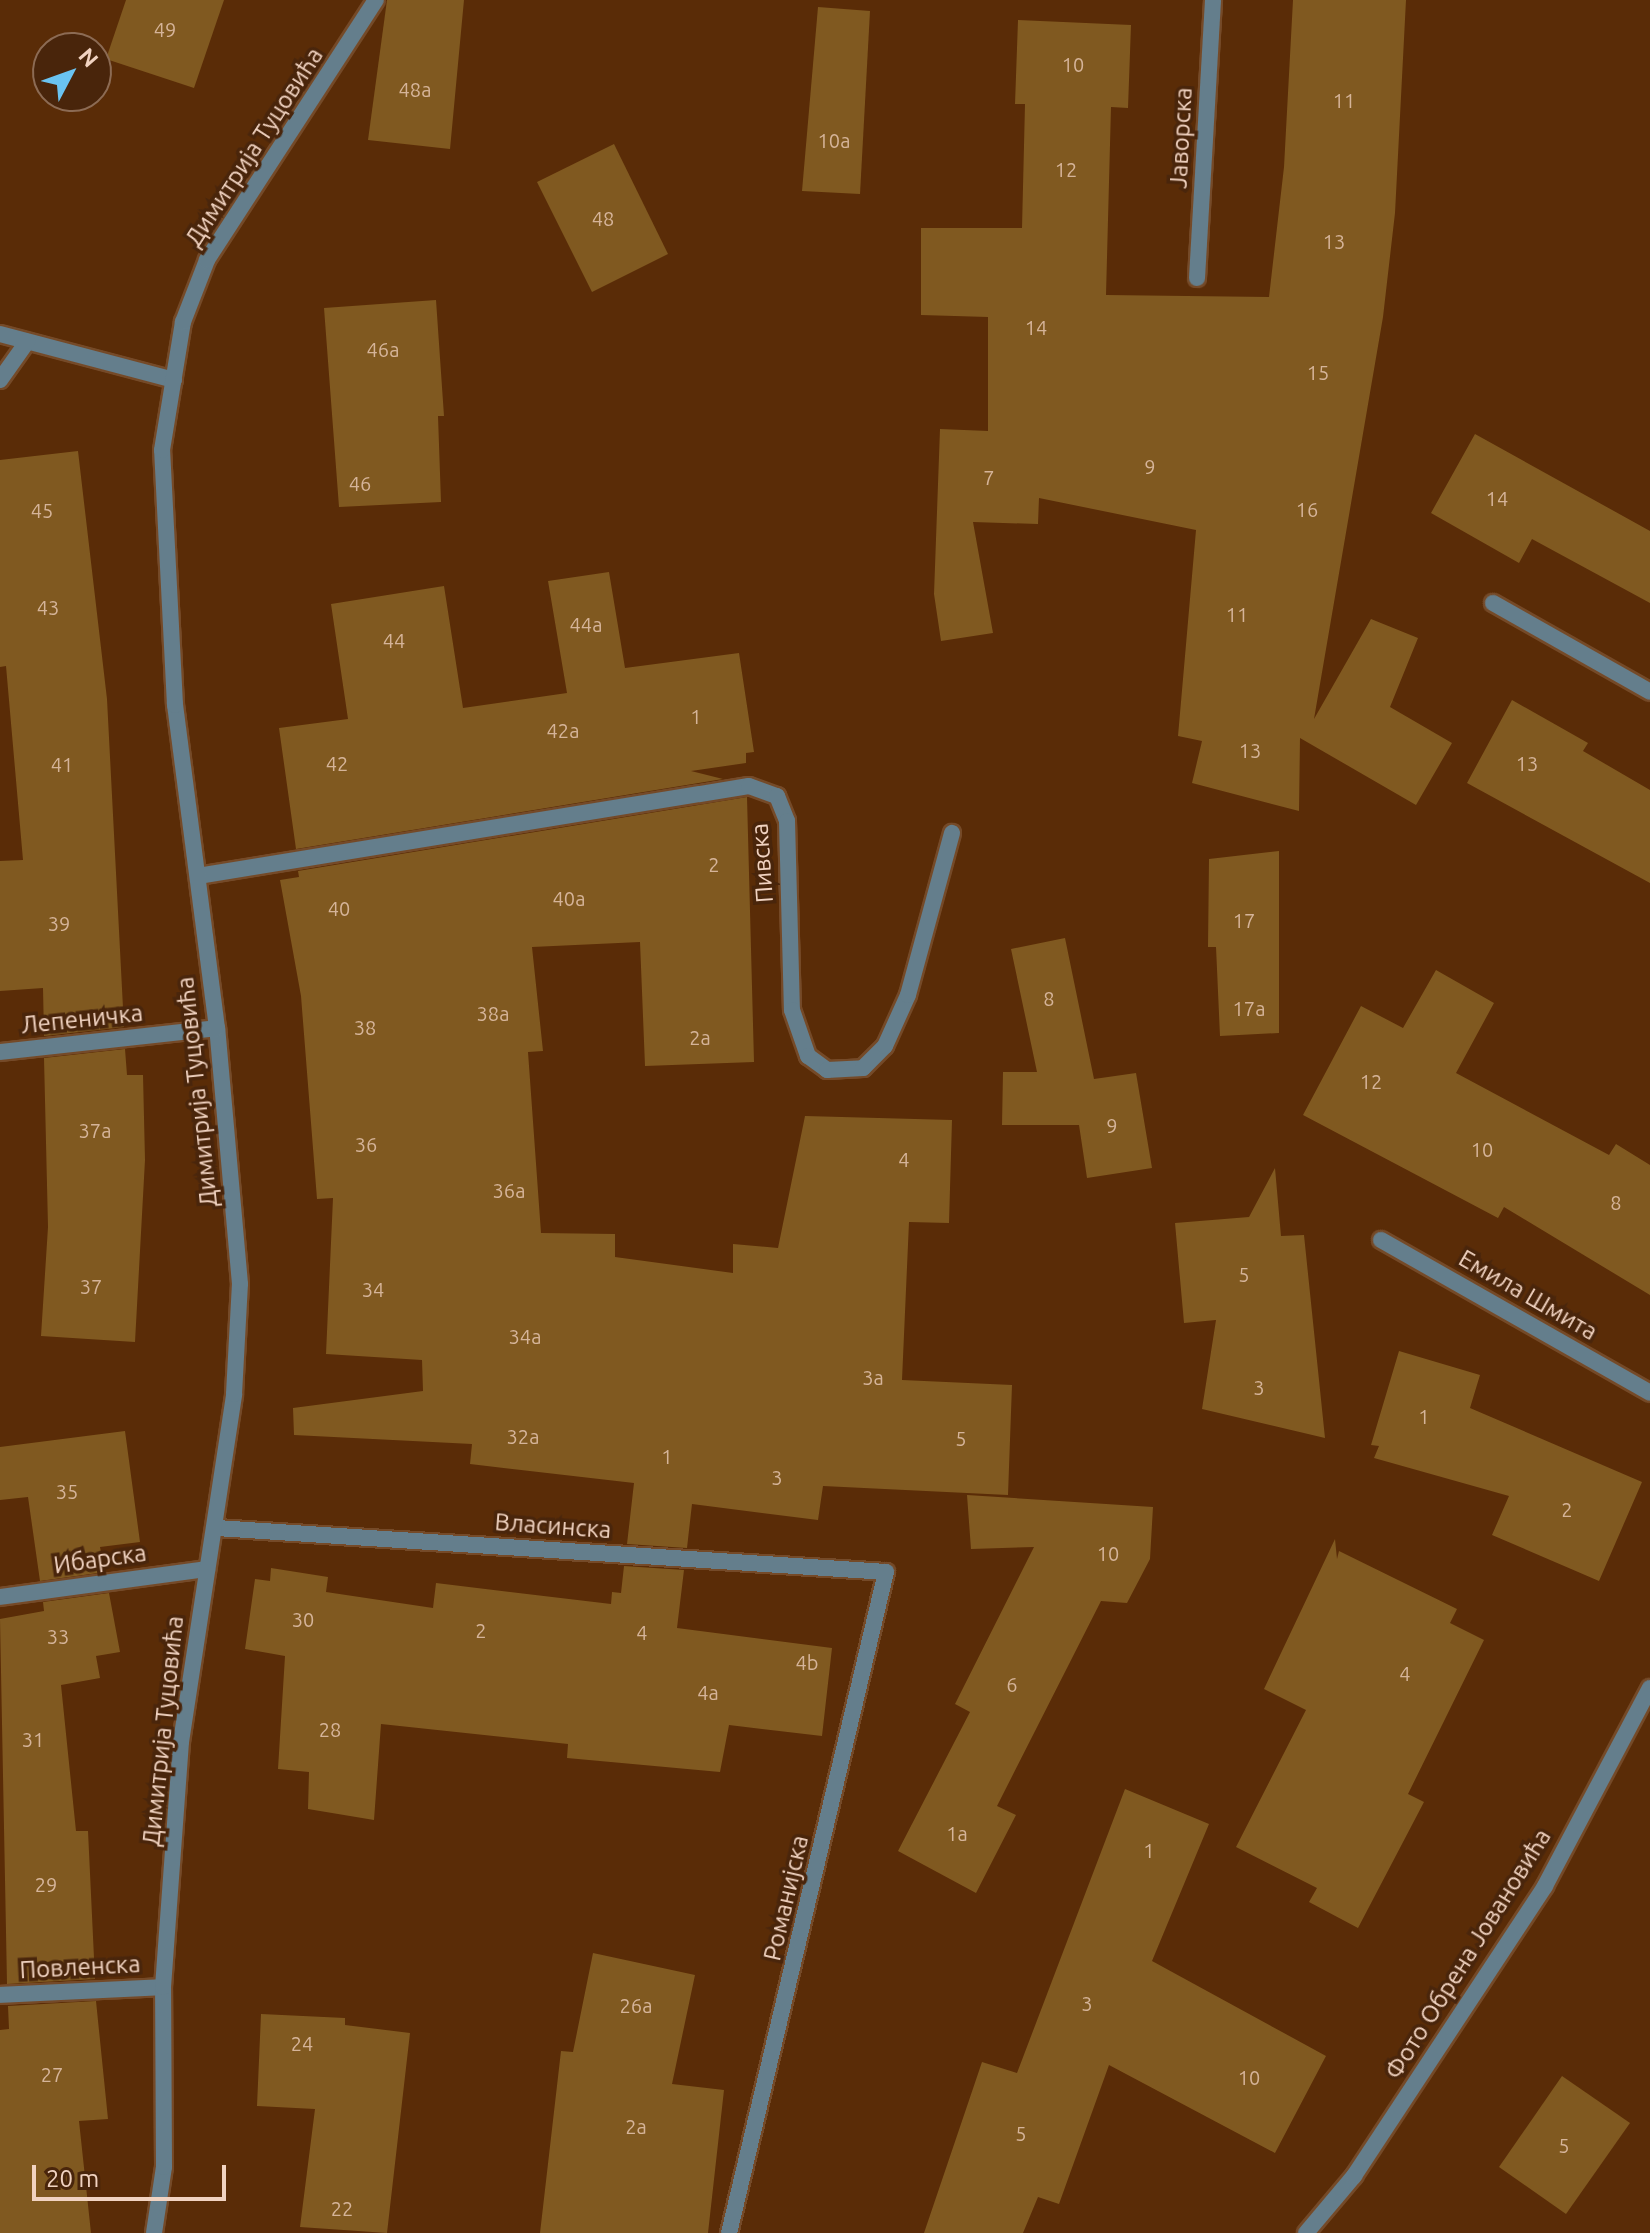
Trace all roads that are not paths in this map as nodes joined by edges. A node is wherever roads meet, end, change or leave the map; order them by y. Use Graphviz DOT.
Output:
graph roads {
  1 [pos="376,0"];
  2 [pos="1213,0"];
  3 [pos="1197,278"];
  4 [pos="0,334"];
  5 [pos="27,342"];
  6 [pos="0,380"];
  7 [pos="174,380"];
  8 [pos="1493,603"];
  9 [pos="1650,692"];
  10 [pos="952,833"];
  11 [pos="198,876"];
  12 [pos="217,1028"];
  13 [pos="0,1052"];
  14 [pos="1381,1240"];
  15 [pos="1650,1393"];
  16 [pos="217,1528"];
  17 [pos="207,1569"];
  18 [pos="886,1572"];
  19 [pos="0,1597"];
  20 [pos="1650,1688"];
  21 [pos="163,1987"];
  22 [pos="0,1995"];
  23 [pos="154,2233"];
  24 [pos="729,2233"];
  25 [pos="1306,2233"];
  1 -- 7 [label="street, Димитрија Туцовића"];
  2 -- 3 [label="street, Јаворска"];
  4 -- 5 [label="street"];
  5 -- 6 [label="street"];
  5 -- 7 [label="street"];
  7 -- 11 [label="street, Димитрија Туцовића"];
  8 -- 9 [label="street"];
  10 -- 11 [label="street, Пивска"];
  11 -- 12 [label="street, Димитрија Туцовића"];
  12 -- 13 [label="street, Лепеничка"];
  12 -- 16 [label="street, Димитрија Туцовића"];
  14 -- 15 [label="street, Емила Шмита"];
  16 -- 17 [label="street, Димитрија Туцовића"];
  16 -- 18 [label="street, Власинска"];
  17 -- 19 [label="street, Ибарска"];
  17 -- 21 [label="street, Димитрија Туцовића"];
  18 -- 24 [label="street, Романијска"];
  20 -- 25 [label="street, Фото Обрена Јовановића"];
  21 -- 22 [label="street, Повленска"];
  21 -- 23 [label="street, Димитрија Туцовића"];
}
